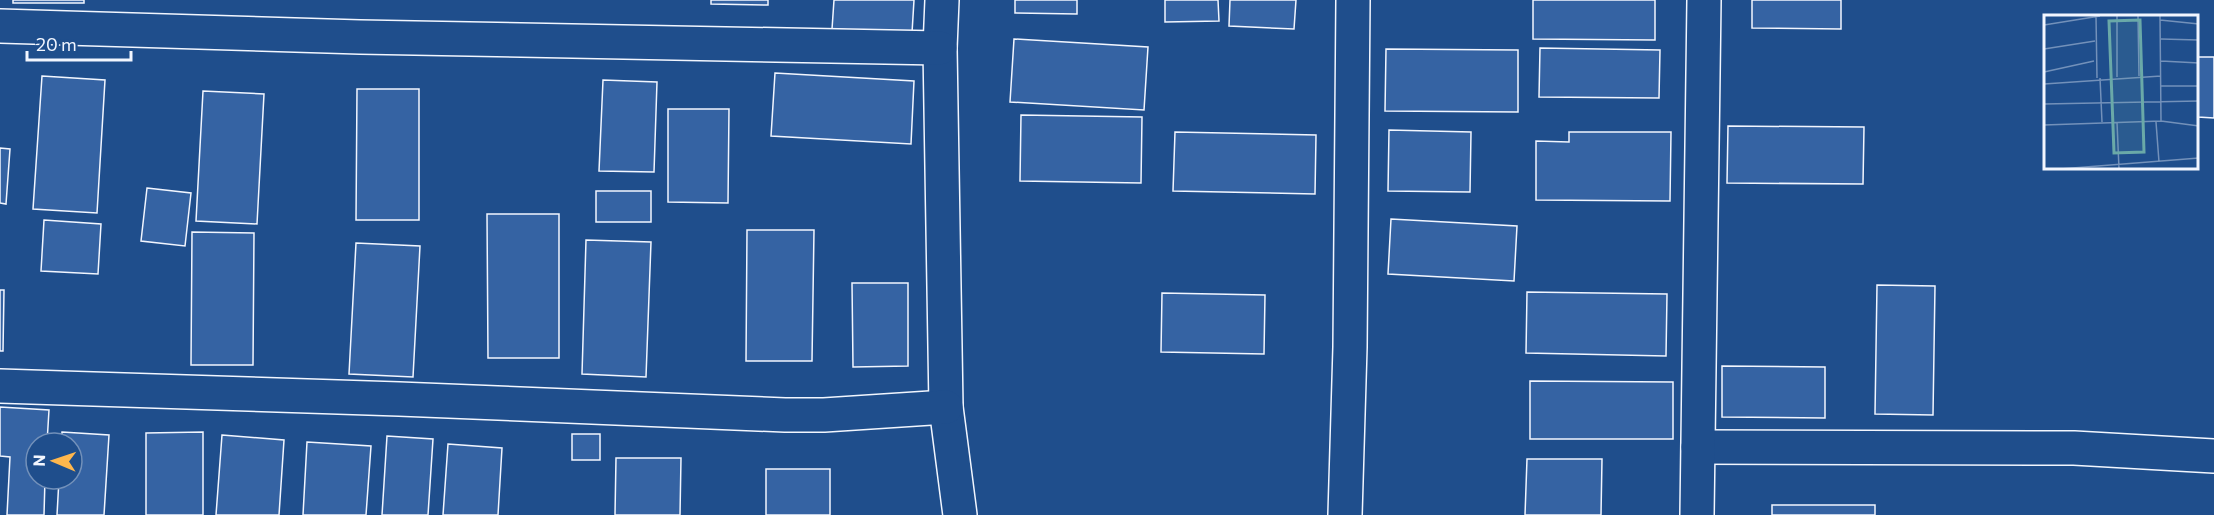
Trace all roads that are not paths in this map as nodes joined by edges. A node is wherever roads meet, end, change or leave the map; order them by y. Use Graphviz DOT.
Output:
graph roads {
  1 [pos="942,0"];
  2 [pos="1353,0"];
  3 [pos="1704,0"];
  4 [pos="0,26"];
  5 [pos="940,48"];
  6 [pos="0,386"];
  7 [pos="946,407"];
  8 [pos="1698,447"];
  9 [pos="2214,456"];
  10 [pos="960,515"];
  11 [pos="1345,515"];
  12 [pos="1697,515"];
  1 -- 5 [label="street"];
  2 -- 11 [label="street"];
  3 -- 8 [label="street"];
  4 -- 5 [label="street"];
  5 -- 7 [label="street"];
  6 -- 7 [label="street"];
  7 -- 10 [label="street"];
  8 -- 9 [label="street"];
  8 -- 12 [label="street"];
}
